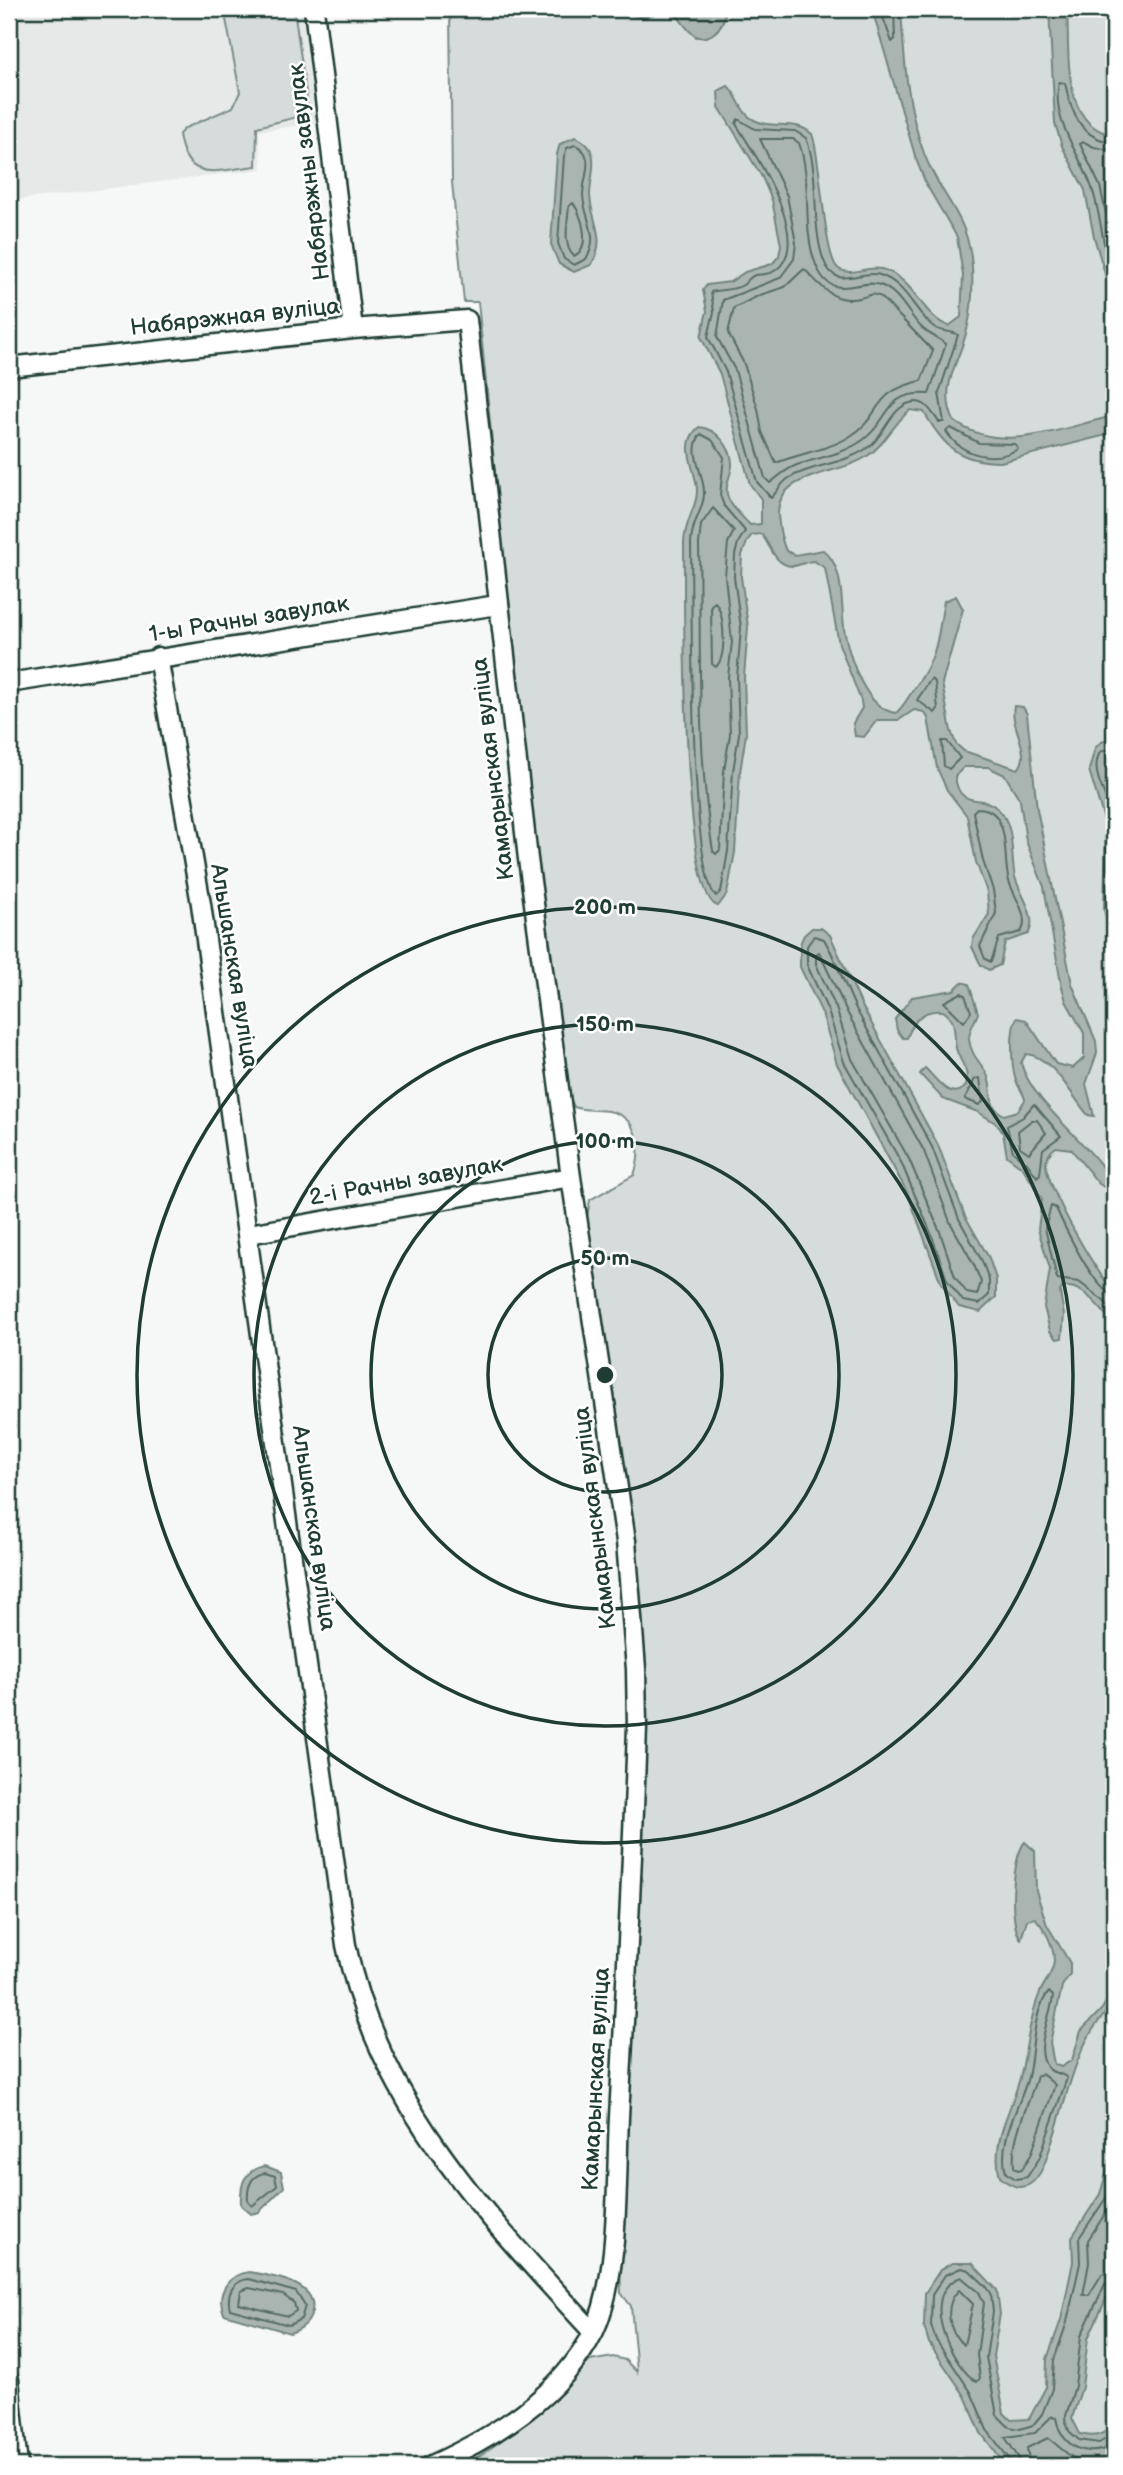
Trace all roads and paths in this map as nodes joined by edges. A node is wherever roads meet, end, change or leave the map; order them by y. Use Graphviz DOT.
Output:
graph roads {
  1 [pos="314,9"];
  2 [pos="467,320"];
  3 [pos="353,329"];
  4 [pos="9,367"];
  5 [pos="497,605"];
  6 [pos="158,657"];
  7 [pos="9,684"];
  8 [pos="571,1177"];
  9 [pos="249,1234"];
  10 [pos="593,2332"];
  11 [pos="9,2380"];
  12 [pos="18,2466"];
  13 [pos="430,2466"];
  1 -- 3 [label="street, Набярэжны завулак"];
  2 -- 3 [label="street, Набярэжная вуліца"];
  2 -- 5 [label="street, Камарынская вуліца"];
  3 -- 4 [label="street, Набярэжная вуліца"];
  5 -- 6 [label="street, 1-ы Рачны завулак"];
  5 -- 8 [label="street, Камарынская вуліца"];
  6 -- 7 [label="street, 1-ы Рачны завулак"];
  6 -- 9 [label="street, Альшанская вуліца"];
  8 -- 9 [label="street, 2-і Рачны завулак"];
  8 -- 10 [label="street, Камарынская вуліца"];
  9 -- 10 [label="street, Альшанская вуліца"];
  10 -- 13 [label="street, Камарынская вуліца"];
  11 -- 12 [label="street"];
}
